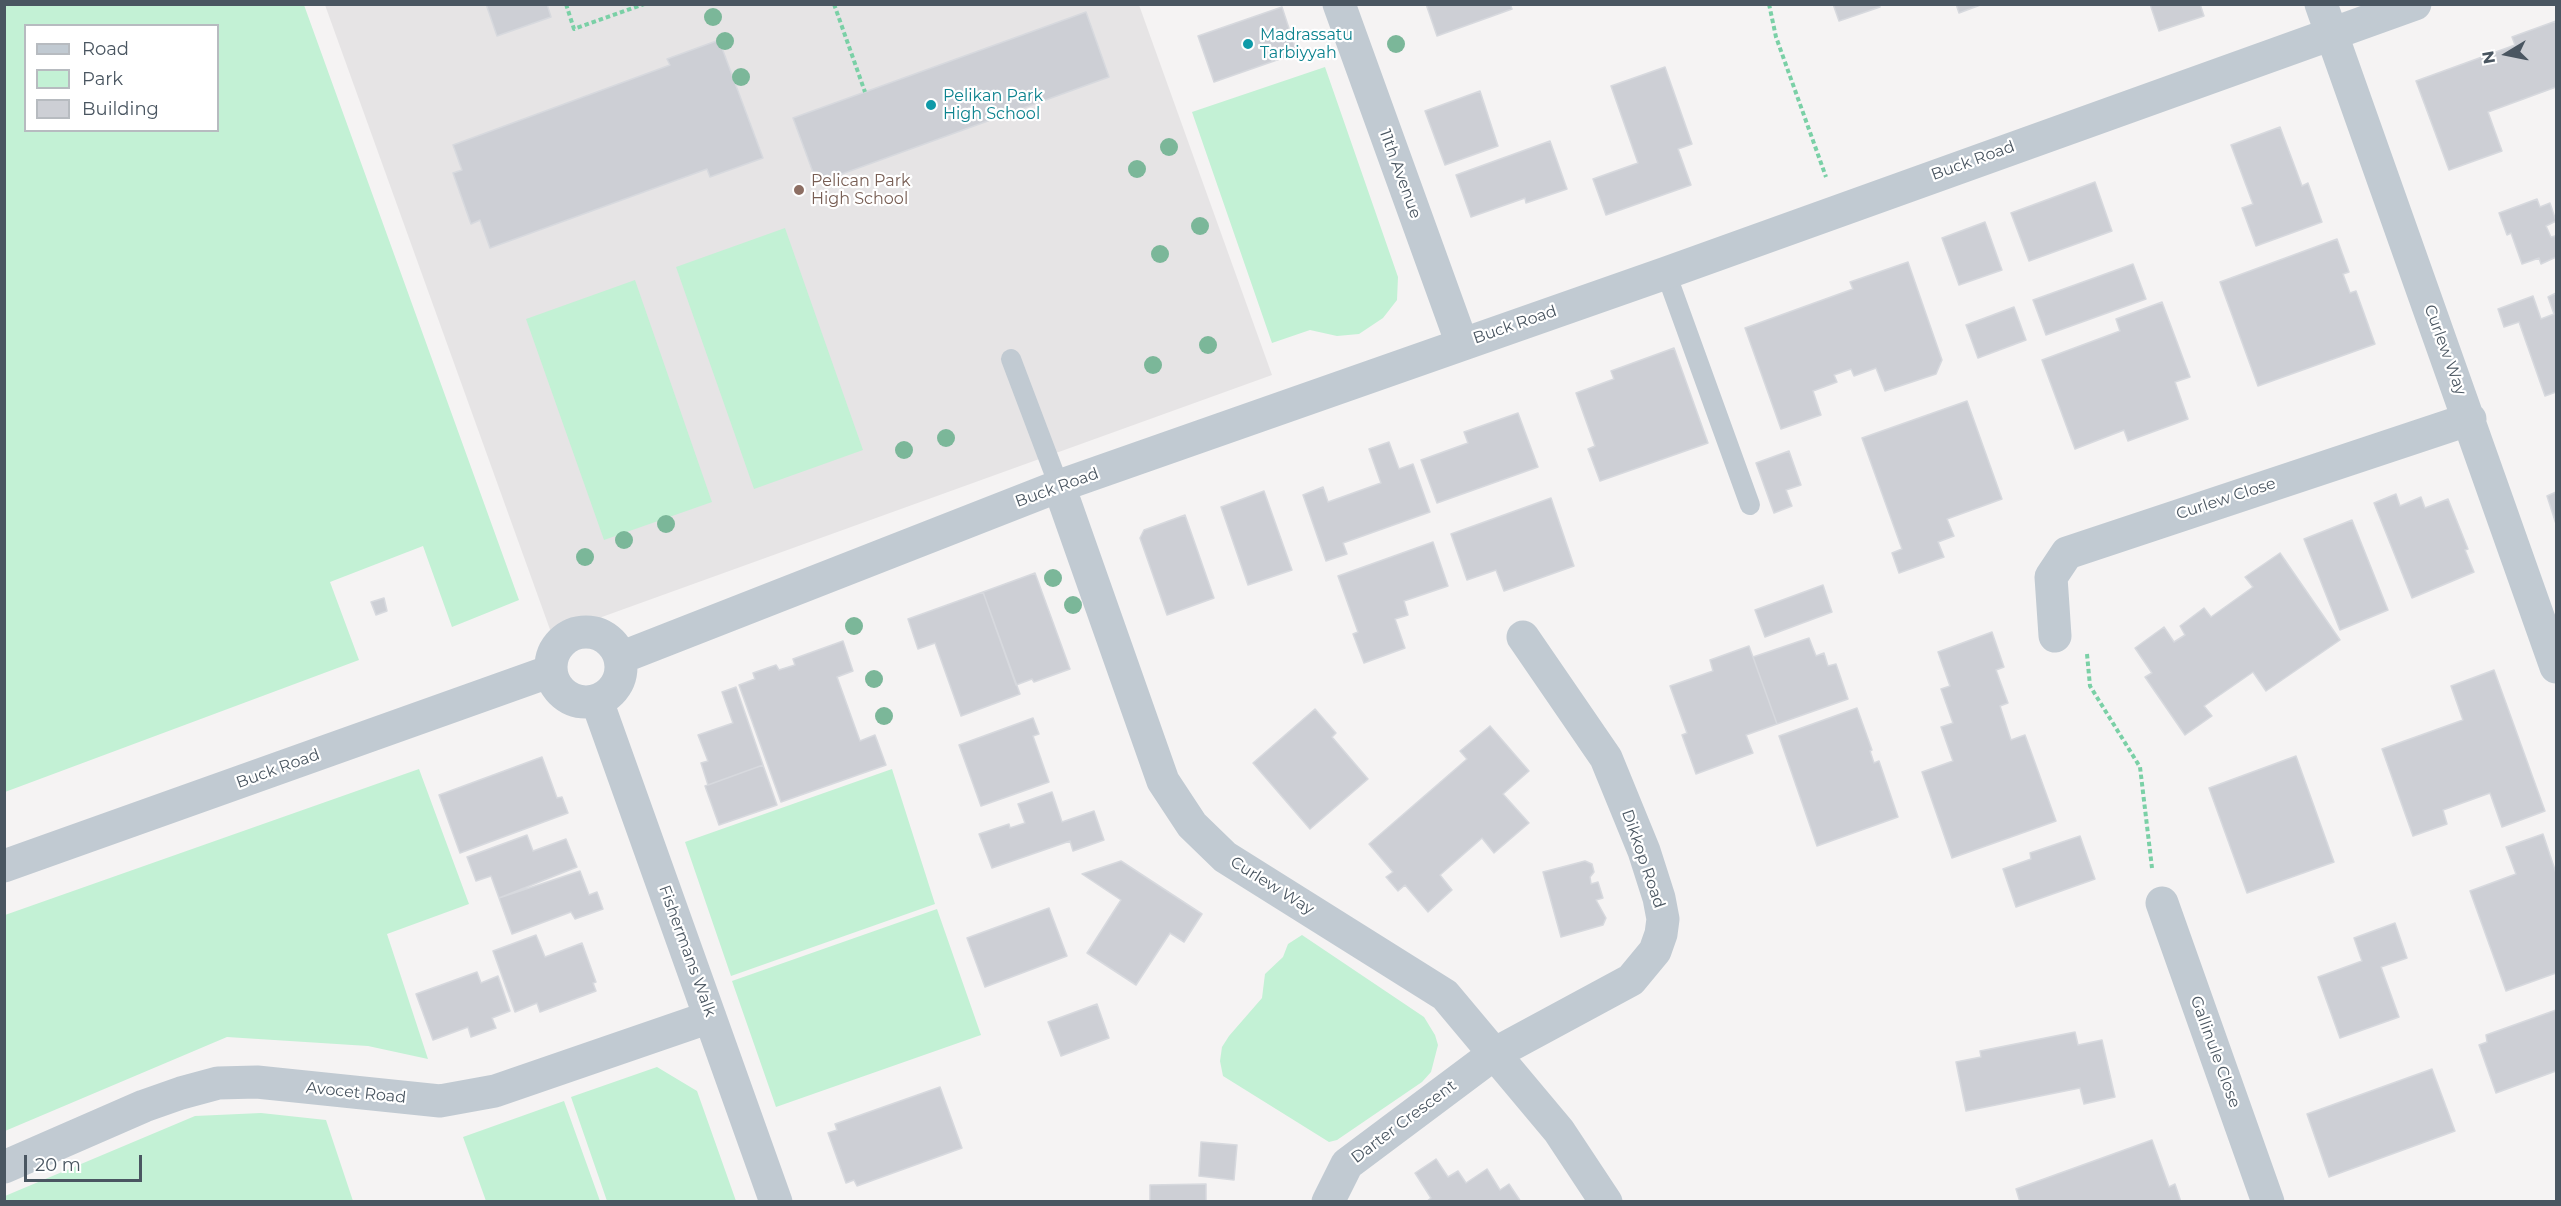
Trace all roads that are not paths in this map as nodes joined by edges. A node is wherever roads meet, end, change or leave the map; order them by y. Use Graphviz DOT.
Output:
graph roads {
  1 [pos="1340,4"];
  2 [pos="2415,4"];
  3 [pos="2326,20"];
  4 [pos="1666,273"];
  5 [pos="1462,344"];
  6 [pos="1011,359"];
  7 [pos="2470,419"];
  8 [pos="1059,486"];
  9 [pos="1750,505"];
  10 [pos="2055,636"];
  11 [pos="1523,637"];
  12 [pos="620,658"];
  13 [pos="2556,667"];
  14 [pos="551,671"];
  15 [pos="597,701"];
  16 [pos="4,866"];
  17 [pos="2162,903"];
  18 [pos="710,1017"];
  19 [pos="1494,1054"];
  20 [pos="4,1167"];
  21 [pos="776,1202"];
  22 [pos="1328,1202"];
  23 [pos="1606,1202"];
  24 [pos="2268,1202"];
  1 -- 5 [label="street, 11th Avenue"];
  2 -- 3 [label="street, Buck Road"];
  3 -- 4 [label="street, Buck Road"];
  3 -- 7 [label="street, Curlew Way"];
  4 -- 5 [label="street, Buck Road"];
  4 -- 9 [label="lane"];
  5 -- 8 [label="street, Buck Road"];
  6 -- 8 [label="lane"];
  7 -- 10 [label="street, Curlew Close"];
  7 -- 13 [label="street, Curlew Way"];
  8 -- 12 [label="street, Buck Road"];
  8 -- 19 [label="street, Curlew Way"];
  11 -- 19 [label="street, Dikkop Road"];
  12 -- 14 [label="street"];
  12 -- 15 [label="street"];
  14 -- 15 [label="street"];
  14 -- 16 [label="street, Buck Road"];
  15 -- 18 [label="street, Fishermans Walk"];
  17 -- 24 [label="street, Gallinule Close"];
  18 -- 20 [label="street, Avocet Road"];
  18 -- 21 [label="street, Fishermans Walk"];
  19 -- 22 [label="street, Darter Crescent"];
  19 -- 23 [label="street, Curlew Way"];
}
